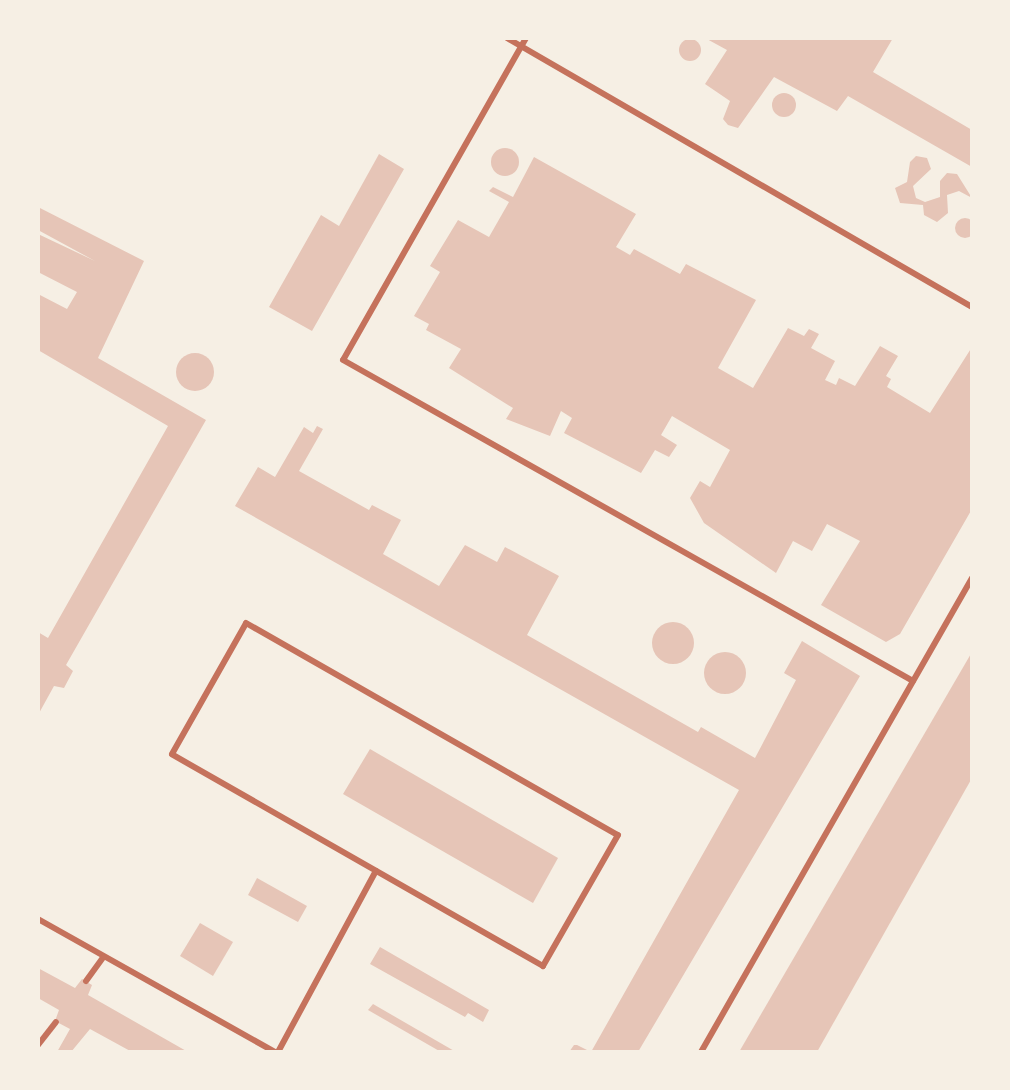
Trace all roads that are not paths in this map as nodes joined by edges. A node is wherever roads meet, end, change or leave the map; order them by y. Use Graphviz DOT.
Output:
graph roads {
  1 [pos="507,38"];
  2 [pos="526,38"];
  3 [pos="521,46"];
  4 [pos="972,307"];
  5 [pos="972,578"];
  6 [pos="913,681"];
  7 [pos="376,871"];
  8 [pos="38,919"];
  9 [pos="103,958"];
  10 [pos="86,981"];
  11 [pos="56,1022"];
  12 [pos="38,1045"];
  13 [pos="277,1052"];
  14 [pos="701,1052"];
  1 -- 3 [label="lane"];
  2 -- 3 [label="lane"];
  3 -- 4 [label="lane"];
  3 -- 6 [label="lane"];
  5 -- 6 [label="lane"];
  6 -- 14 [label="lane"];
  7 -- 7 [label="lane"];
  7 -- 13 [label="lane"];
  8 -- 9 [label="lane"];
  9 -- 10 [label="lane"];
  9 -- 13 [label="lane"];
  11 -- 12 [label="lane"];
}
